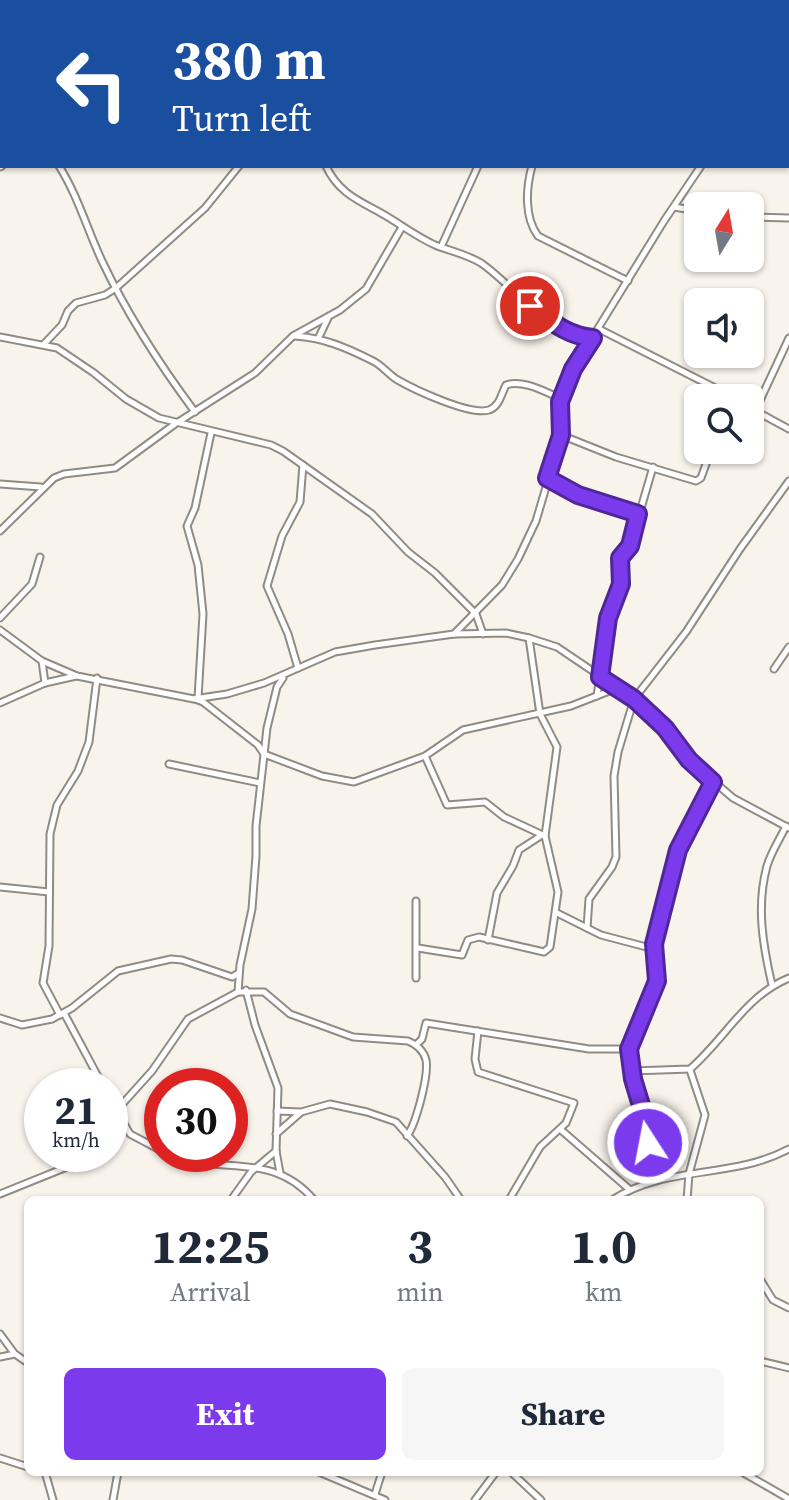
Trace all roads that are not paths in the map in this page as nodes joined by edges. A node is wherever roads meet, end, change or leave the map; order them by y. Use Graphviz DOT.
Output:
graph roads {
  1 [pos="60,168"];
  2 [pos="237,168"];
  3 [pos="327,168"];
  4 [pos="477,168"];
  5 [pos="532,168"];
  6 [pos="700,168"];
  7 [pos="674,207"];
  8 [pos="684,209"];
  9 [pos="764,217"];
  10 [pos="789,218"];
  11 [pos="402,227"];
  12 [pos="441,247"];
  13 [pos="628,281"];
  14 [pos="116,288"];
  15 [pos="328,318"];
  16 [pos="599,329"];
  17 [pos="293,336"];
  18 [pos="0,337"];
  19 [pos="319,337"];
  20 [pos="593,338"];
  21 [pos="789,338"];
  22 [pos="44,344"];
  23 [pos="706,384"];
  24 [pos="764,386"];
  25 [pos="562,399"];
  26 [pos="195,412"];
  27 [pos="764,415"];
  28 [pos="175,424"];
  29 [pos="789,429"];
  30 [pos="211,433"];
  31 [pos="561,435"];
  32 [pos="706,464"];
  33 [pos="303,465"];
  34 [pos="653,467"];
  35 [pos="547,478"];
  36 [pos="789,481"];
  37 [pos="0,484"];
  38 [pos="42,487"];
  39 [pos="638,514"];
  40 [pos="0,531"];
  41 [pos="40,557"];
  42 [pos="476,614"];
  43 [pos="0,618"];
  44 [pos="0,630"];
  45 [pos="454,634"];
  46 [pos="483,634"];
  47 [pos="529,638"];
  48 [pos="789,647"];
  49 [pos="42,661"];
  50 [pos="298,668"];
  51 [pos="774,669"];
  52 [pos="77,676"];
  53 [pos="284,676"];
  54 [pos="600,677"];
  55 [pos="97,678"];
  56 [pos="45,683"];
  57 [pos="618,688"];
  58 [pos="597,697"];
  59 [pos="196,699"];
  60 [pos="634,699"];
  61 [pos="0,703"];
  62 [pos="540,714"];
  63 [pos="264,754"];
  64 [pos="425,756"];
  65 [pos="169,764"];
  66 [pos="713,782"];
  67 [pos="260,783"];
  68 [pos="788,827"];
  69 [pos="544,835"];
  70 [pos="0,887"];
  71 [pos="49,892"];
  72 [pos="416,901"];
  73 [pos="557,913"];
  74 [pos="587,928"];
  75 [pos="488,940"];
  76 [pos="418,948"];
  77 [pos="654,949"];
  78 [pos="240,965"];
  79 [pos="239,973"];
  80 [pos="232,977"];
  81 [pos="416,978"];
  82 [pos="789,978"];
  83 [pos="772,985"];
  84 [pos="246,990"];
  85 [pos="238,992"];
  86 [pos="60,1015"];
  87 [pos="0,1018"];
  88 [pos="52,1019"];
  89 [pos="68,1021"];
  90 [pos="478,1031"];
  91 [pos="416,1045"];
  92 [pos="629,1049"];
  93 [pos="93,1068"];
  94 [pos="690,1069"];
  95 [pos="632,1071"];
  96 [pos="128,1098"];
  97 [pos="277,1111"];
  98 [pos="301,1112"];
  99 [pos="560,1129"];
  100 [pos="128,1131"];
  101 [pos="130,1134"];
  102 [pos="276,1134"];
  103 [pos="407,1136"];
  104 [pos="144,1141"];
  105 [pos="789,1149"];
  106 [pos="276,1151"];
  107 [pos="259,1167"];
  108 [pos="250,1168"];
  109 [pos="54,1172"];
  110 [pos="280,1173"];
  111 [pos="689,1174"];
  112 [pos="646,1183"];
  113 [pos="629,1189"];
  114 [pos="0,1194"];
  115 [pos="233,1196"];
  116 [pos="310,1196"];
  117 [pos="458,1196"];
  118 [pos="511,1196"];
  119 [pos="618,1196"];
  120 [pos="687,1196"];
  121 [pos="764,1285"];
  122 [pos="789,1308"];
  123 [pos="0,1334"];
  124 [pos="15,1354"];
  125 [pos="0,1357"];
  126 [pos="24,1360"];
  127 [pos="764,1362"];
  128 [pos="789,1368"];
  129 [pos="0,1458"];
  130 [pos="24,1466"];
  131 [pos="45,1476"];
  132 [pos="117,1476"];
  133 [pos="329,1476"];
  134 [pos="381,1476"];
  135 [pos="493,1476"];
  136 [pos="515,1476"];
  137 [pos="749,1476"];
  138 [pos="375,1494"];
  139 [pos="789,1499"];
  140 [pos="53,1500"];
  141 [pos="113,1500"];
  142 [pos="385,1500"];
  143 [pos="475,1500"];
  144 [pos="541,1500"];
  1 -- 14 [label="street"];
  2 -- 14 [label="street"];
  3 -- 11 [label="street"];
  4 -- 12 [label="street"];
  5 -- 13 [label="street"];
  6 -- 7 [label="street"];
  7 -- 8 [label="street"];
  7 -- 13 [label="street"];
  9 -- 10 [label="street"];
  11 -- 12 [label="street"];
  11 -- 15 [label="street"];
  12 -- 20 [label="street"];
  13 -- 16 [label="street"];
  14 -- 22 [label="street"];
  14 -- 26 [label="street"];
  15 -- 17 [label="street"];
  15 -- 19 [label="street"];
  16 -- 20 [label="street"];
  16 -- 23 [label="street"];
  17 -- 19 [label="street"];
  17 -- 26 [label="street"];
  18 -- 22 [label="street"];
  19 -- 25 [label="street"];
  20 -- 25 [label="street"];
  21 -- 24 [label="street"];
  22 -- 28 [label="street"];
  25 -- 31 [label="street"];
  26 -- 28 [label="street"];
  27 -- 29 [label="street"];
  28 -- 30 [label="street"];
  28 -- 38 [label="street"];
  30 -- 33 [label="street"];
  30 -- 59 [label="street"];
  31 -- 34 [label="street"];
  31 -- 35 [label="street"];
  32 -- 34 [label="street"];
  33 -- 42 [label="street"];
  33 -- 50 [label="street"];
  34 -- 39 [label="street"];
  35 -- 39 [label="street"];
  35 -- 42 [label="street"];
  36 -- 60 [label="street"];
  37 -- 38 [label="street"];
  38 -- 40 [label="street"];
  39 -- 54 [label="street"];
  41 -- 43 [label="street"];
  42 -- 45 [label="street"];
  42 -- 46 [label="street"];
  44 -- 49 [label="street"];
  45 -- 46 [label="street"];
  45 -- 50 [label="street"];
  46 -- 47 [label="street"];
  47 -- 54 [label="street"];
  47 -- 62 [label="street"];
  48 -- 51 [label="street"];
  49 -- 52 [label="street"];
  49 -- 56 [label="street"];
  50 -- 53 [label="street"];
  52 -- 55 [label="street"];
  52 -- 56 [label="street"];
  53 -- 59 [label="street"];
  53 -- 63 [label="street"];
  54 -- 57 [label="street"];
  54 -- 58 [label="street"];
  55 -- 59 [label="street"];
  55 -- 71 [label="street"];
  56 -- 61 [label="street"];
  57 -- 58 [label="street"];
  57 -- 60 [label="street"];
  58 -- 62 [label="street"];
  59 -- 63 [label="street"];
  60 -- 66 [label="street"];
  60 -- 74 [label="street"];
  62 -- 64 [label="street"];
  62 -- 69 [label="street"];
  63 -- 64 [label="street"];
  63 -- 67 [label="street"];
  64 -- 69 [label="street"];
  65 -- 67 [label="street"];
  66 -- 68 [label="street"];
  66 -- 77 [label="street"];
  67 -- 78 [label="street"];
  68 -- 83 [label="street"];
  69 -- 73 [label="street"];
  69 -- 75 [label="street"];
  70 -- 71 [label="street"];
  71 -- 86 [label="street"];
  72 -- 76 [label="street"];
  73 -- 74 [label="street"];
  73 -- 75 [label="street"];
  74 -- 77 [label="street"];
  75 -- 76 [label="street"];
  76 -- 81 [label="street"];
  77 -- 92 [label="street"];
  78 -- 79 [label="street"];
  78 -- 80 [label="street"];
  79 -- 80 [label="street"];
  79 -- 85 [label="street"];
  80 -- 86 [label="street"];
  82 -- 83 [label="street"];
  83 -- 94 [label="street"];
  84 -- 85 [label="street"];
  84 -- 91 [label="street"];
  84 -- 97 [label="street"];
  85 -- 96 [label="street"];
  86 -- 88 [label="street"];
  86 -- 89 [label="street"];
  87 -- 88 [label="street"];
  88 -- 89 [label="street"];
  89 -- 93 [label="street"];
  90 -- 91 [label="street"];
  90 -- 92 [label="street"];
  90 -- 99 [label="street"];
  91 -- 103 [label="street"];
  92 -- 95 [label="street"];
  94 -- 95 [label="street"];
  94 -- 111 [label="street"];
  95 -- 112 [label="street"];
  97 -- 98 [label="street"];
  97 -- 102 [label="street"];
  98 -- 102 [label="street"];
  98 -- 103 [label="street"];
  99 -- 113 [label="street"];
  99 -- 118 [label="street"];
  100 -- 101 [label="street"];
  101 -- 104 [label="street"];
  102 -- 106 [label="street"];
  103 -- 117 [label="street"];
  105 -- 111 [label="street"];
  106 -- 107 [label="street"];
  106 -- 110 [label="street"];
  107 -- 108 [label="street"];
  107 -- 110 [label="street"];
  108 -- 115 [label="street"];
  109 -- 114 [label="street"];
  110 -- 116 [label="street"];
  111 -- 112 [label="street"];
  111 -- 120 [label="street"];
  112 -- 113 [label="street"];
  113 -- 119 [label="street"];
  121 -- 122 [label="street"];
  123 -- 124 [label="street"];
  124 -- 125 [label="street"];
  124 -- 126 [label="street"];
  127 -- 128 [label="street"];
  129 -- 130 [label="street"];
  131 -- 140 [label="street"];
  132 -- 141 [label="street"];
  133 -- 138 [label="street"];
  134 -- 138 [label="street"];
  135 -- 143 [label="street"];
  136 -- 144 [label="street"];
  137 -- 139 [label="street"];
  138 -- 142 [label="street"];
}
